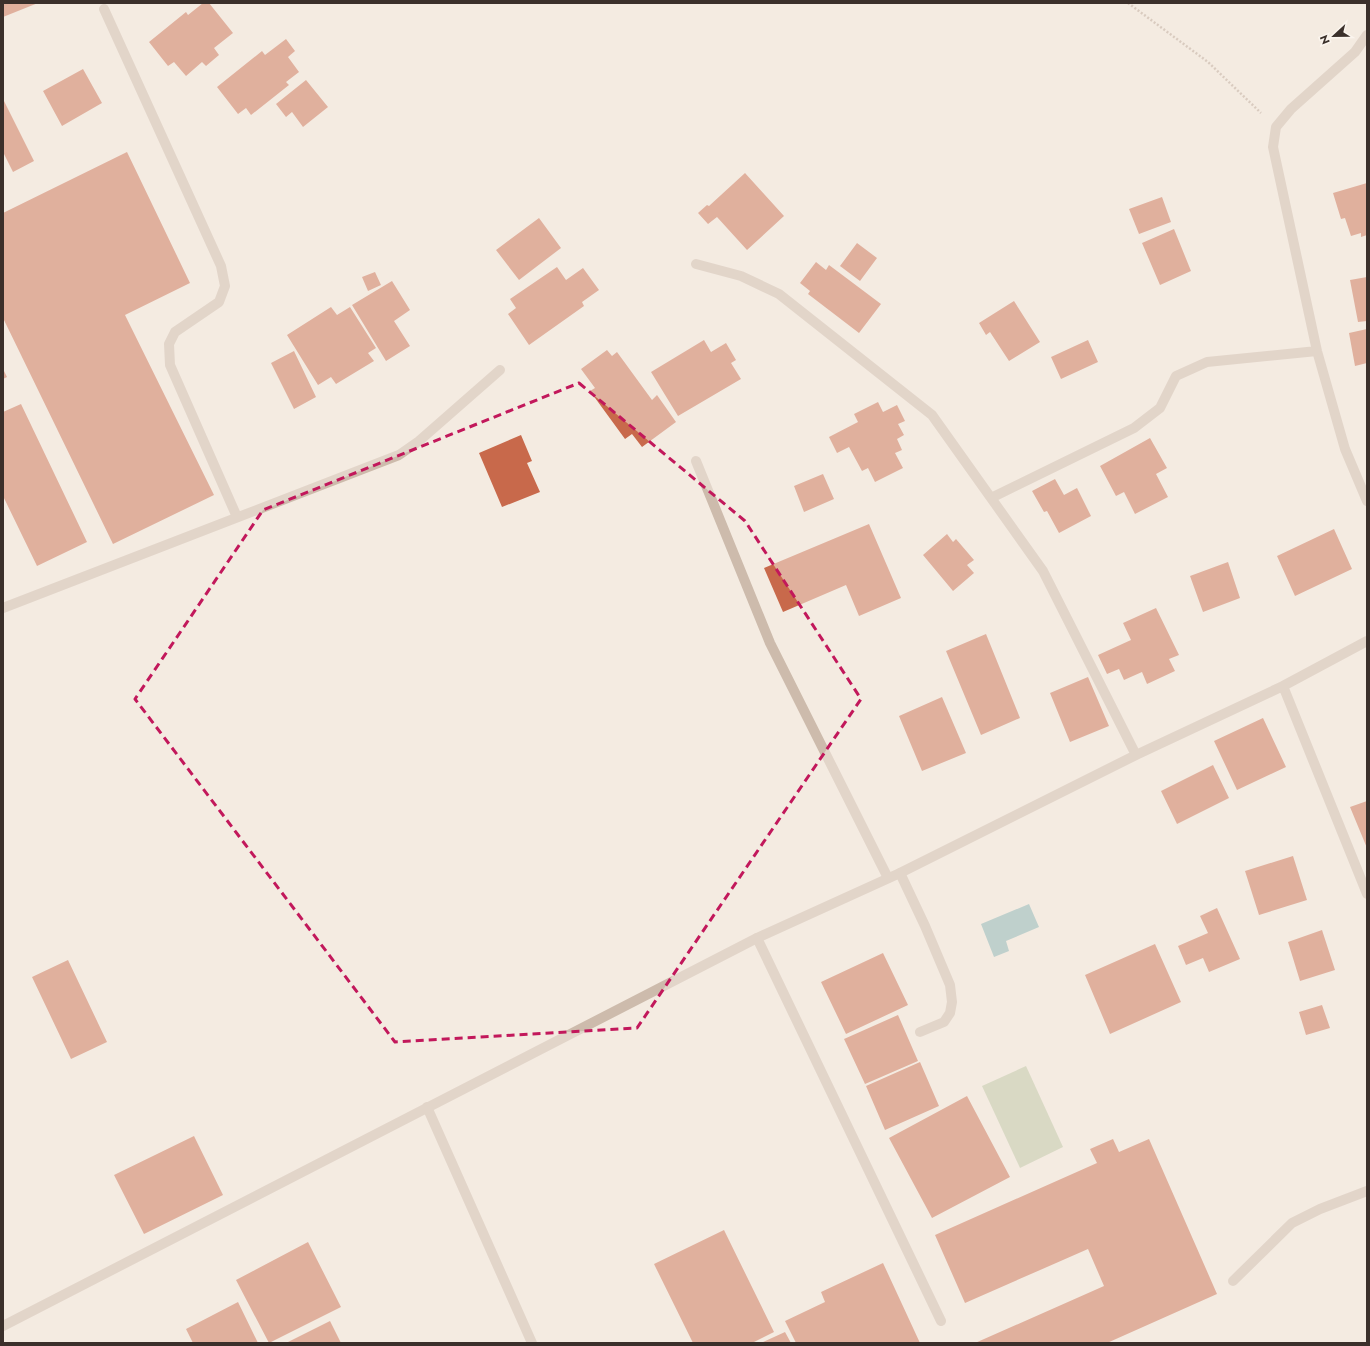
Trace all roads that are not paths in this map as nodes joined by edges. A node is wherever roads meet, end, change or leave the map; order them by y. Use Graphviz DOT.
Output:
graph roads {
  1 [pos="104,9"];
  2 [pos="1367,35"];
  3 [pos="696,264"];
  4 [pos="1317,351"];
  5 [pos="500,370"];
  6 [pos="696,461"];
  7 [pos="991,498"];
  8 [pos="1367,501"];
  9 [pos="237,517"];
  10 [pos="3,608"];
  11 [pos="1367,641"];
  12 [pos="1283,686"];
  13 [pos="1136,755"];
  14 [pos="900,873"];
  15 [pos="888,878"];
  16 [pos="1367,894"];
  17 [pos="757,938"];
  18 [pos="920,1032"];
  19 [pos="427,1107"];
  20 [pos="1367,1191"];
  21 [pos="1233,1281"];
  22 [pos="940,1321"];
  23 [pos="3,1326"];
  24 [pos="532,1343"];
  1 -- 9 [label="street"];
  2 -- 4 [label="street"];
  3 -- 7 [label="street"];
  4 -- 7 [label="street"];
  4 -- 8 [label="street"];
  5 -- 9 [label="street"];
  6 -- 15 [label="street"];
  7 -- 13 [label="street"];
  9 -- 10 [label="street"];
  11 -- 12 [label="street"];
  12 -- 13 [label="street"];
  12 -- 16 [label="street"];
  13 -- 14 [label="street"];
  14 -- 15 [label="street"];
  14 -- 18 [label="street"];
  15 -- 17 [label="street"];
  17 -- 19 [label="street"];
  17 -- 22 [label="street"];
  19 -- 23 [label="street"];
  19 -- 24 [label="street"];
  20 -- 21 [label="street"];
}
